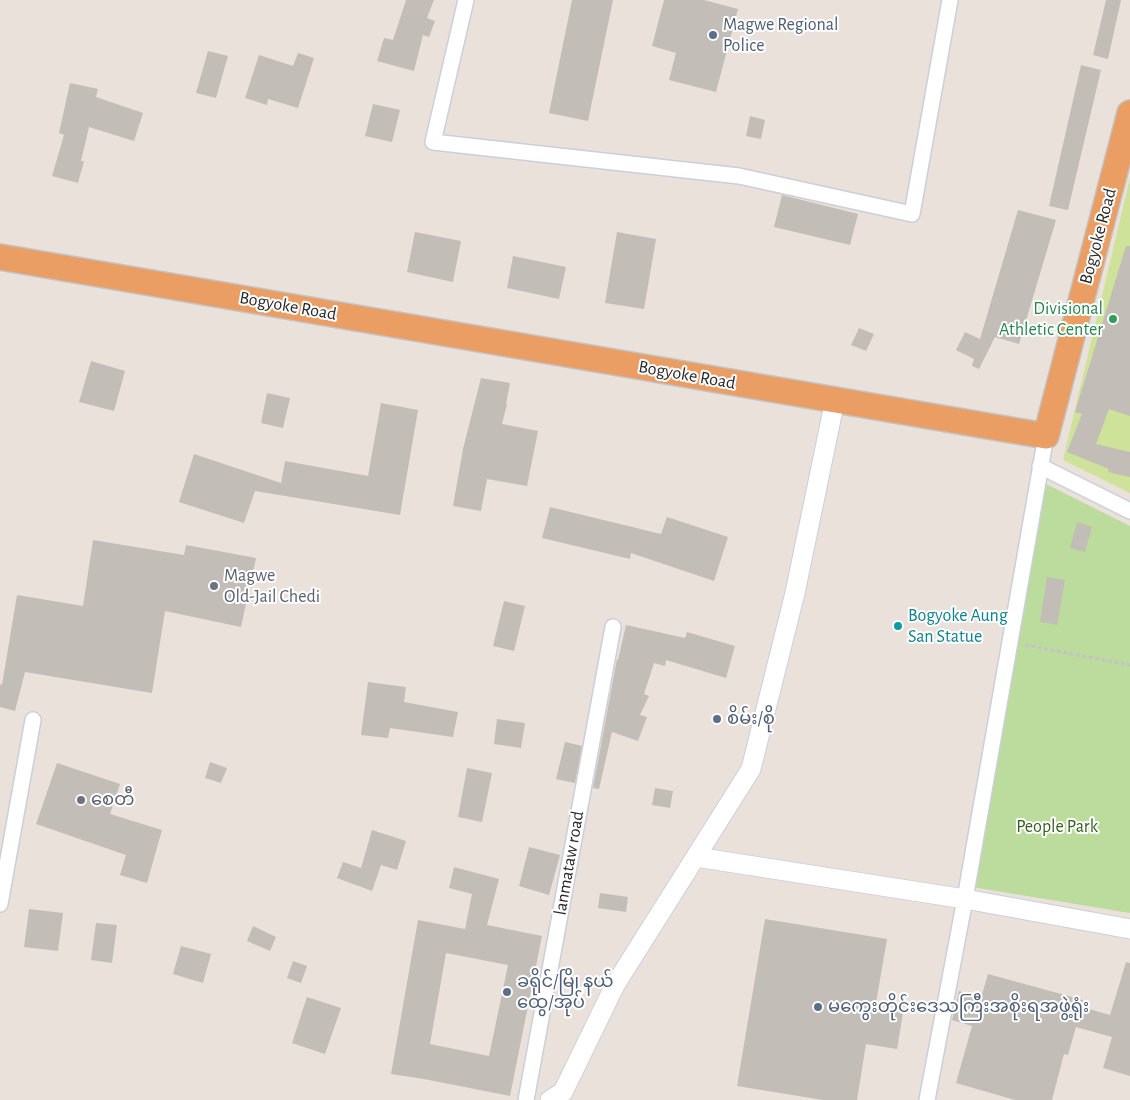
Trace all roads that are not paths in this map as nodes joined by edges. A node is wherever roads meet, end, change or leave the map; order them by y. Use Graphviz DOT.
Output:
graph roads {
  1 [pos="466,0"];
  2 [pos="950,0"];
  3 [pos="1130,113"];
  4 [pos="0,257"];
  5 [pos="835,400"];
  6 [pos="1046,436"];
  7 [pos="1040,466"];
  8 [pos="1130,511"];
  9 [pos="613,627"];
  10 [pos="33,720"];
  11 [pos="696,857"];
  12 [pos="964,899"];
  13 [pos="0,904"];
  14 [pos="1130,929"];
  15 [pos="526,1100"];
  16 [pos="550,1100"];
  17 [pos="927,1100"];
  1 -- 2 [label="street"];
  3 -- 6 [label="highway, Bogyoke Road"];
  4 -- 5 [label="highway, Bogyoke Road"];
  5 -- 6 [label="highway, Bogyoke Road"];
  5 -- 11 [label="street"];
  6 -- 7 [label="street"];
  7 -- 8 [label="street"];
  7 -- 12 [label="street"];
  9 -- 15 [label="street, lanmataw road"];
  10 -- 13 [label="street"];
  11 -- 12 [label="street"];
  11 -- 16 [label="street"];
  12 -- 14 [label="street"];
  12 -- 17 [label="street"];
}
